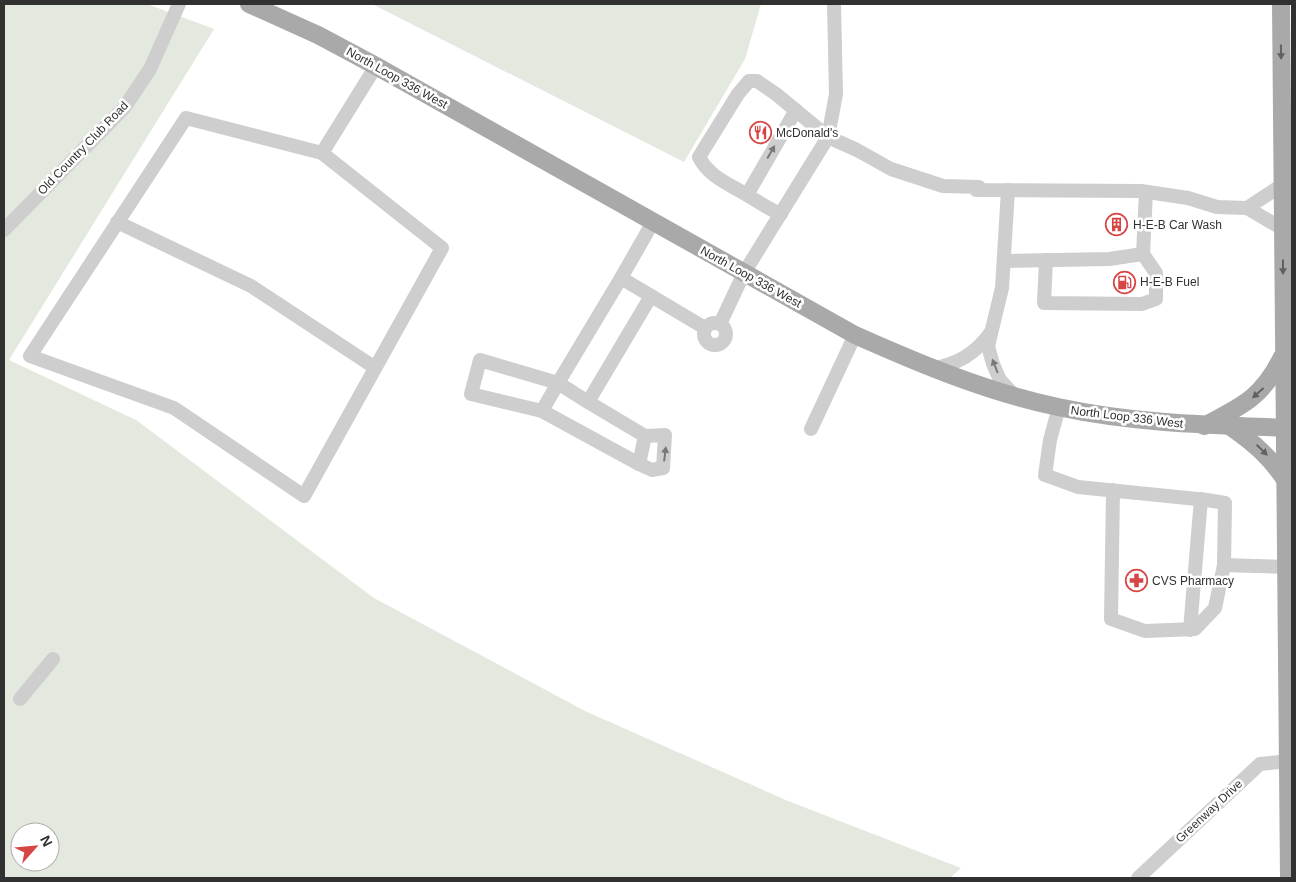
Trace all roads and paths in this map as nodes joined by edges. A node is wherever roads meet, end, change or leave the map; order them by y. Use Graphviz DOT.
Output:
graph roads {
  1 [pos="179,4"];
  2 [pos="249,4"];
  3 [pos="834,4"];
  4 [pos="1281,4"];
  5 [pos="376,66"];
  6 [pos="796,110"];
  7 [pos="828,137"];
  8 [pos="322,153"];
  9 [pos="1282,185"];
  10 [pos="1008,190"];
  11 [pos="1146,192"];
  12 [pos="748,195"];
  13 [pos="1246,208"];
  14 [pos="781,214"];
  15 [pos="117,222"];
  16 [pos="653,222"];
  17 [pos="1282,229"];
  18 [pos="4,230"];
  19 [pos="1143,254"];
  20 [pos="1046,260"];
  21 [pos="1004,261"];
  22 [pos="744,273"];
  23 [pos="621,278"];
  24 [pos="651,296"];
  25 [pos="720,324"];
  26 [pos="705,328"];
  27 [pos="991,331"];
  28 [pos="855,335"];
  29 [pos="1284,352"];
  30 [pos="374,367"];
  31 [pos="932,368"];
  32 [pos="558,383"];
  33 [pos="1015,396"];
  34 [pos="588,402"];
  35 [pos="1059,407"];
  36 [pos="542,411"];
  37 [pos="1204,426"];
  38 [pos="1231,427"];
  39 [pos="1289,428"];
  40 [pos="811,429"];
  41 [pos="645,436"];
  42 [pos="640,464"];
  43 [pos="1286,481"];
  44 [pos="1114,490"];
  45 [pos="1201,499"];
  46 [pos="1224,565"];
  47 [pos="1287,568"];
  48 [pos="1190,630"];
  49 [pos="53,659"];
  50 [pos="20,699"];
  51 [pos="1288,761"];
  52 [pos="1138,878"];
  53 [pos="1288,878"];
  1 -- 18 [label="street, Old Country Club Road"];
  2 -- 5 [label="main road, North Loop 336 West"];
  3 -- 7 [label="street"];
  4 -- 9 [label="main road, one-way"];
  5 -- 8 [label="street"];
  5 -- 16 [label="main road, North Loop 336 West"];
  6 -- 7 [label="street"];
  12 -- 6 [label="street, one-way"];
  6 -- 12 [label="street"];
  7 -- 10 [label="street"];
  7 -- 14 [label="street"];
  8 -- 15 [label="street"];
  8 -- 30 [label="street"];
  9 -- 13 [label="street"];
  9 -- 17 [label="main road"];
  10 -- 11 [label="street"];
  10 -- 21 [label="street"];
  11 -- 13 [label="street"];
  11 -- 19 [label="street"];
  12 -- 14 [label="street"];
  13 -- 17 [label="street"];
  14 -- 22 [label="street"];
  15 -- 30 [label="street"];
  15 -- 30 [label="street"];
  16 -- 22 [label="main road, North Loop 336 West"];
  16 -- 23 [label="street"];
  17 -- 29 [label="main road, one-way"];
  19 -- 20 [label="street"];
  19 -- 20 [label="street"];
  20 -- 21 [label="street"];
  21 -- 27 [label="street"];
  22 -- 25 [label="street"];
  22 -- 28 [label="main road, North Loop 336 West"];
  23 -- 24 [label="street"];
  23 -- 32 [label="street"];
  24 -- 26 [label="street"];
  24 -- 34 [label="street"];
  25 -- 26 [label="street"];
  25 -- 26 [label="street"];
  27 -- 31 [label="street"];
  33 -- 27 [label="street, one-way"];
  28 -- 31 [label="main road, North Loop 336 West"];
  28 -- 40 [label="street"];
  29 -- 37 [label="main road, one-way"];
  29 -- 39 [label="main road"];
  31 -- 33 [label="main road, North Loop 336 West"];
  32 -- 34 [label="street"];
  32 -- 36 [label="street"];
  32 -- 36 [label="street"];
  33 -- 35 [label="main road, North Loop 336 West"];
  34 -- 41 [label="street"];
  35 -- 37 [label="main road, North Loop 336 West"];
  35 -- 44 [label="street"];
  36 -- 42 [label="street"];
  37 -- 38 [label="main road, North Loop 336 West"];
  38 -- 39 [label="main road, North Loop 336 West"];
  38 -- 43 [label="main road, one-way"];
  39 -- 43 [label="main road"];
  41 -- 42 [label="street"];
  42 -- 41 [label="street, one-way"];
  43 -- 47 [label="main road"];
  44 -- 45 [label="street"];
  44 -- 48 [label="street"];
  45 -- 46 [label="street"];
  45 -- 48 [label="street"];
  46 -- 47 [label="street"];
  46 -- 48 [label="street"];
  47 -- 51 [label="main road"];
  49 -- 50 [label="street"];
  51 -- 52 [label="street, Greenway Drive"];
  51 -- 53 [label="main road"];
}
